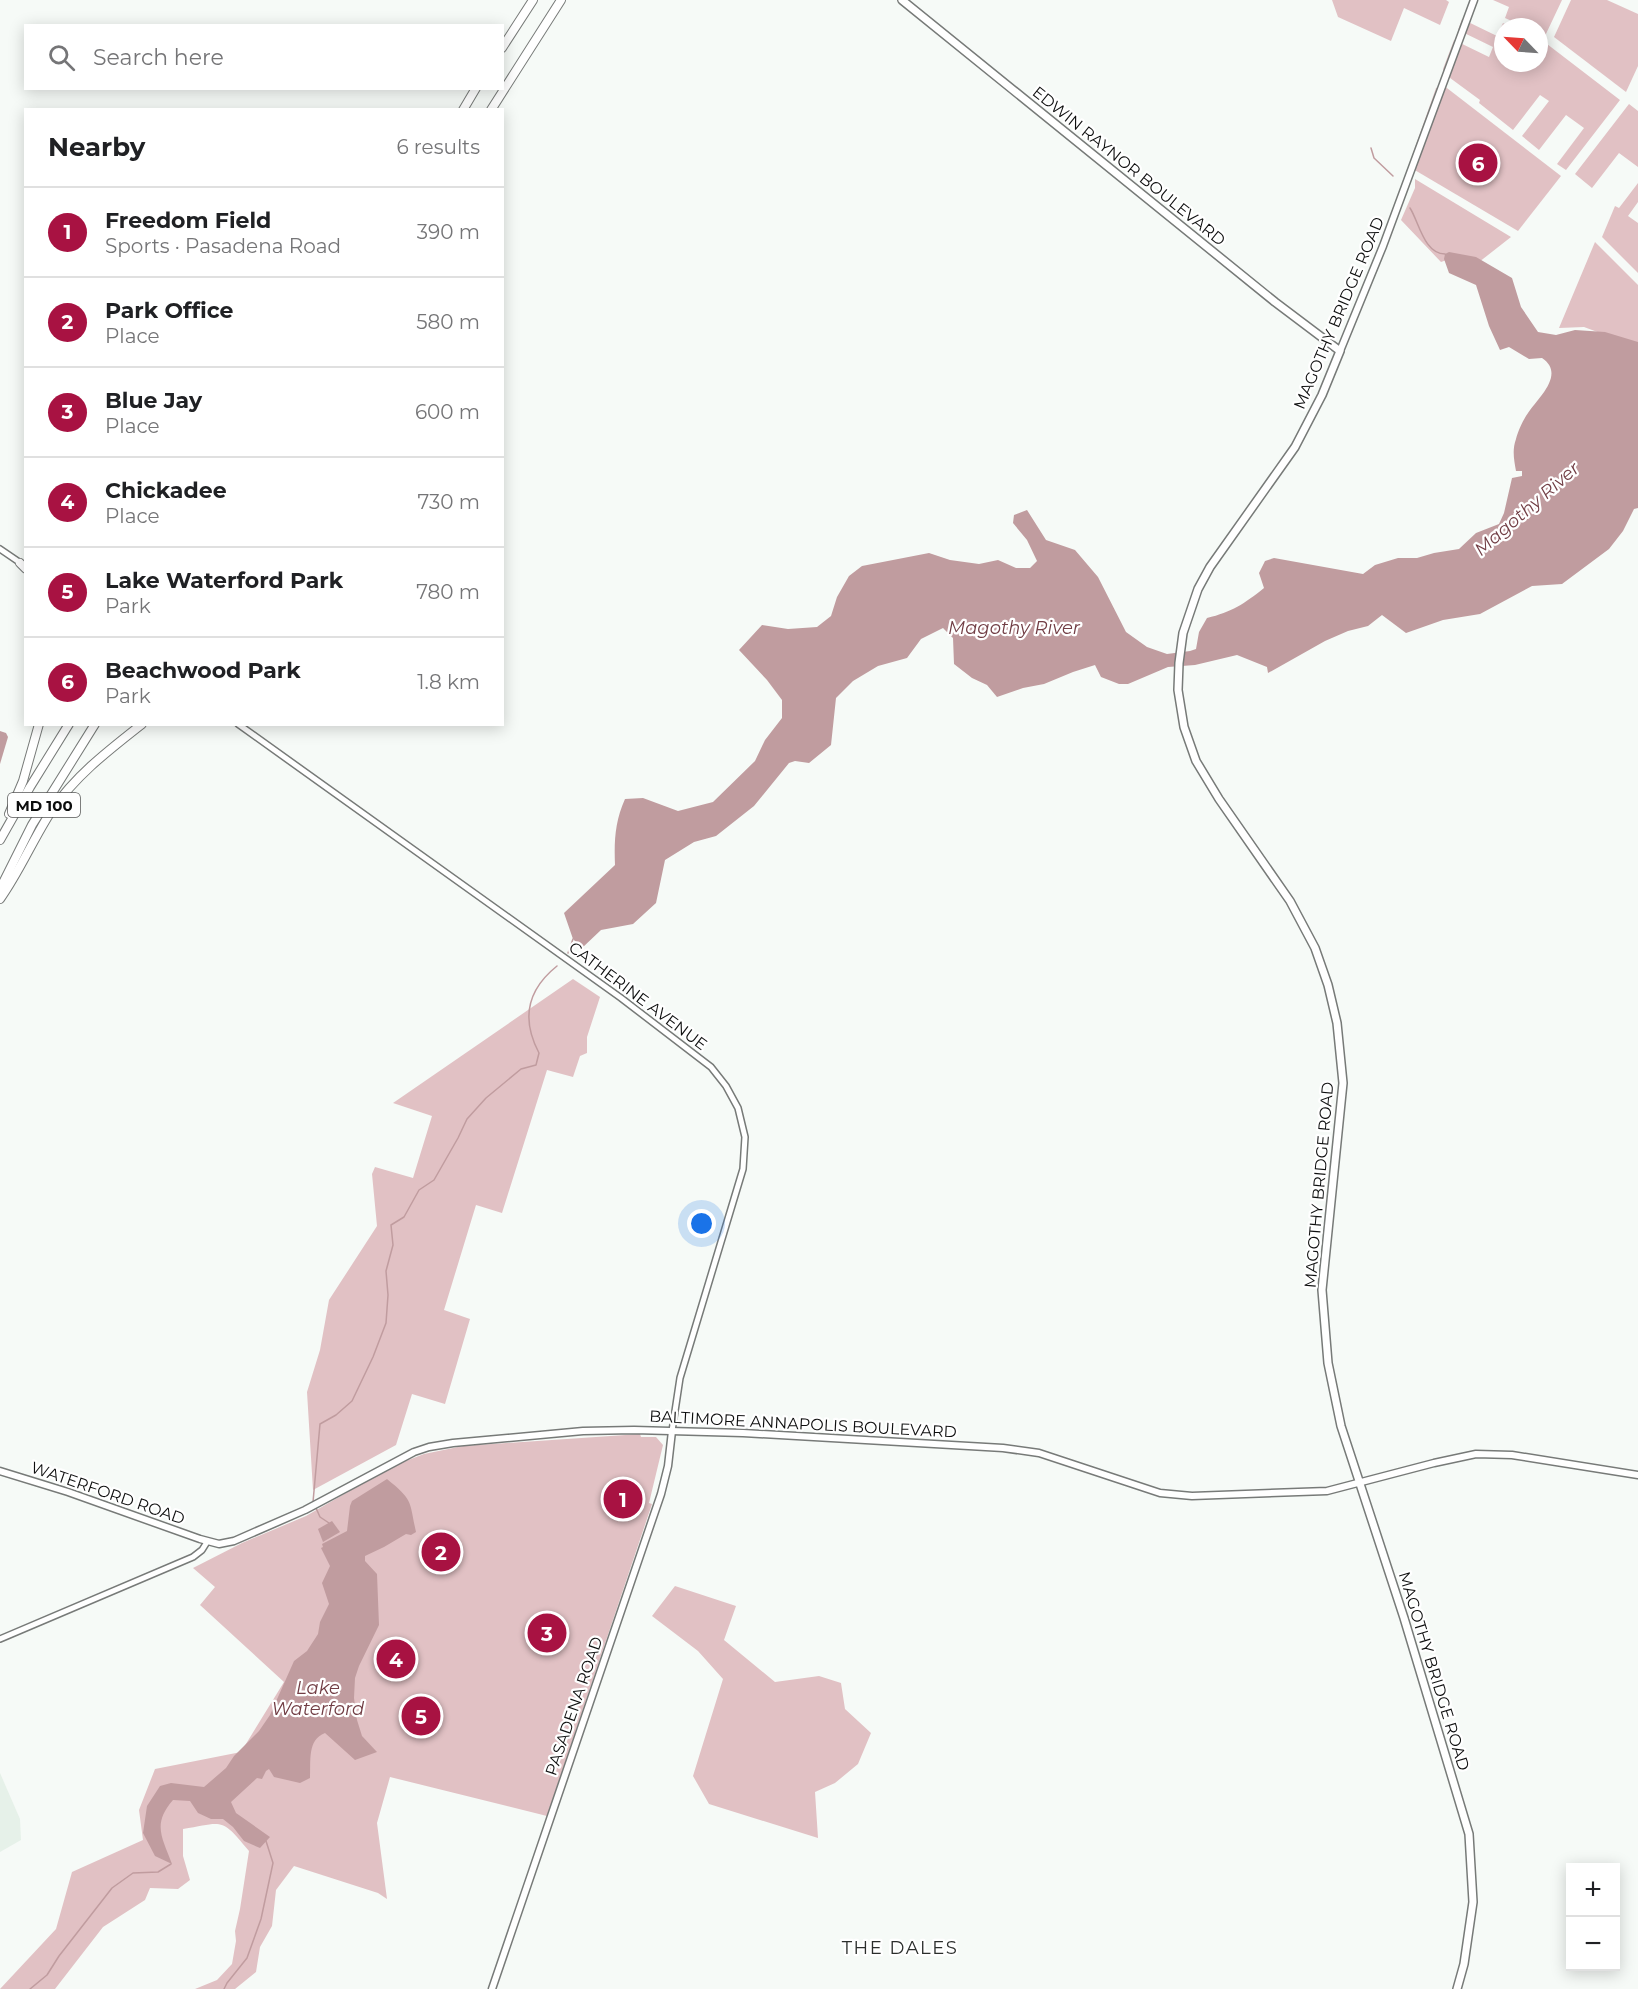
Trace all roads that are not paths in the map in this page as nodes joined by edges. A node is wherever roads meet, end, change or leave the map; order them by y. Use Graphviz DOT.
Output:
graph roads {
  1 [pos="527,0"];
  2 [pos="533,0"];
  3 [pos="561,0"];
  4 [pos="902,0"];
  5 [pos="1474,0"];
  6 [pos="504,38"];
  7 [pos="504,45"];
  8 [pos="474,90"];
  9 [pos="504,90"];
  10 [pos="504,90"];
  11 [pos="463,108"];
  12 [pos="492,108"];
  13 [pos="1340,351"];
  14 [pos="0,549"];
  15 [pos="24,566"];
  16 [pos="38,726"];
  17 [pos="68,726"];
  18 [pos="94,726"];
  19 [pos="140,726"];
  20 [pos="241,726"];
  21 [pos="0,831"];
  22 [pos="0,840"];
  23 [pos="0,889"];
  24 [pos="0,899"];
  25 [pos="672,1431"];
  26 [pos="0,1472"];
  27 [pos="1638,1474"];
  28 [pos="1360,1483"];
  29 [pos="207,1542"];
  30 [pos="0,1639"];
  31 [pos="492,1989"];
  32 [pos="1457,1989"];
  1 -- 6 [label="highway"];
  2 -- 7 [label="highway"];
  3 -- 10 [label="highway"];
  4 -- 13 [label="main road, EDWIN RAYNOR BOULEVARD"];
  5 -- 13 [label="main road, MAGOTHY BRIDGE ROAD"];
  8 -- 11 [label="highway"];
  9 -- 12 [label="highway"];
  13 -- 28 [label="main road, MAGOTHY BRIDGE ROAD"];
  14 -- 15 [label="street"];
  16 -- 21 [label="highway"];
  17 -- 22 [label="highway, MD 100"];
  18 -- 23 [label="highway, MD 100"];
  19 -- 24 [label="highway"];
  20 -- 25 [label="street, CATHERINE AVENUE"];
  25 -- 28 [label="main road, BALTIMORE ANNAPOLIS BOULEVARD"];
  25 -- 29 [label="main road, BALTIMORE ANNAPOLIS BOULEVARD"];
  25 -- 31 [label="main road, PASADENA ROAD"];
  26 -- 29 [label="main road, WATERFORD ROAD"];
  27 -- 28 [label="main road, BALTIMORE ANNAPOLIS BOULEVARD"];
  28 -- 32 [label="main road, MAGOTHY BRIDGE ROAD"];
  29 -- 30 [label="street"];
}
